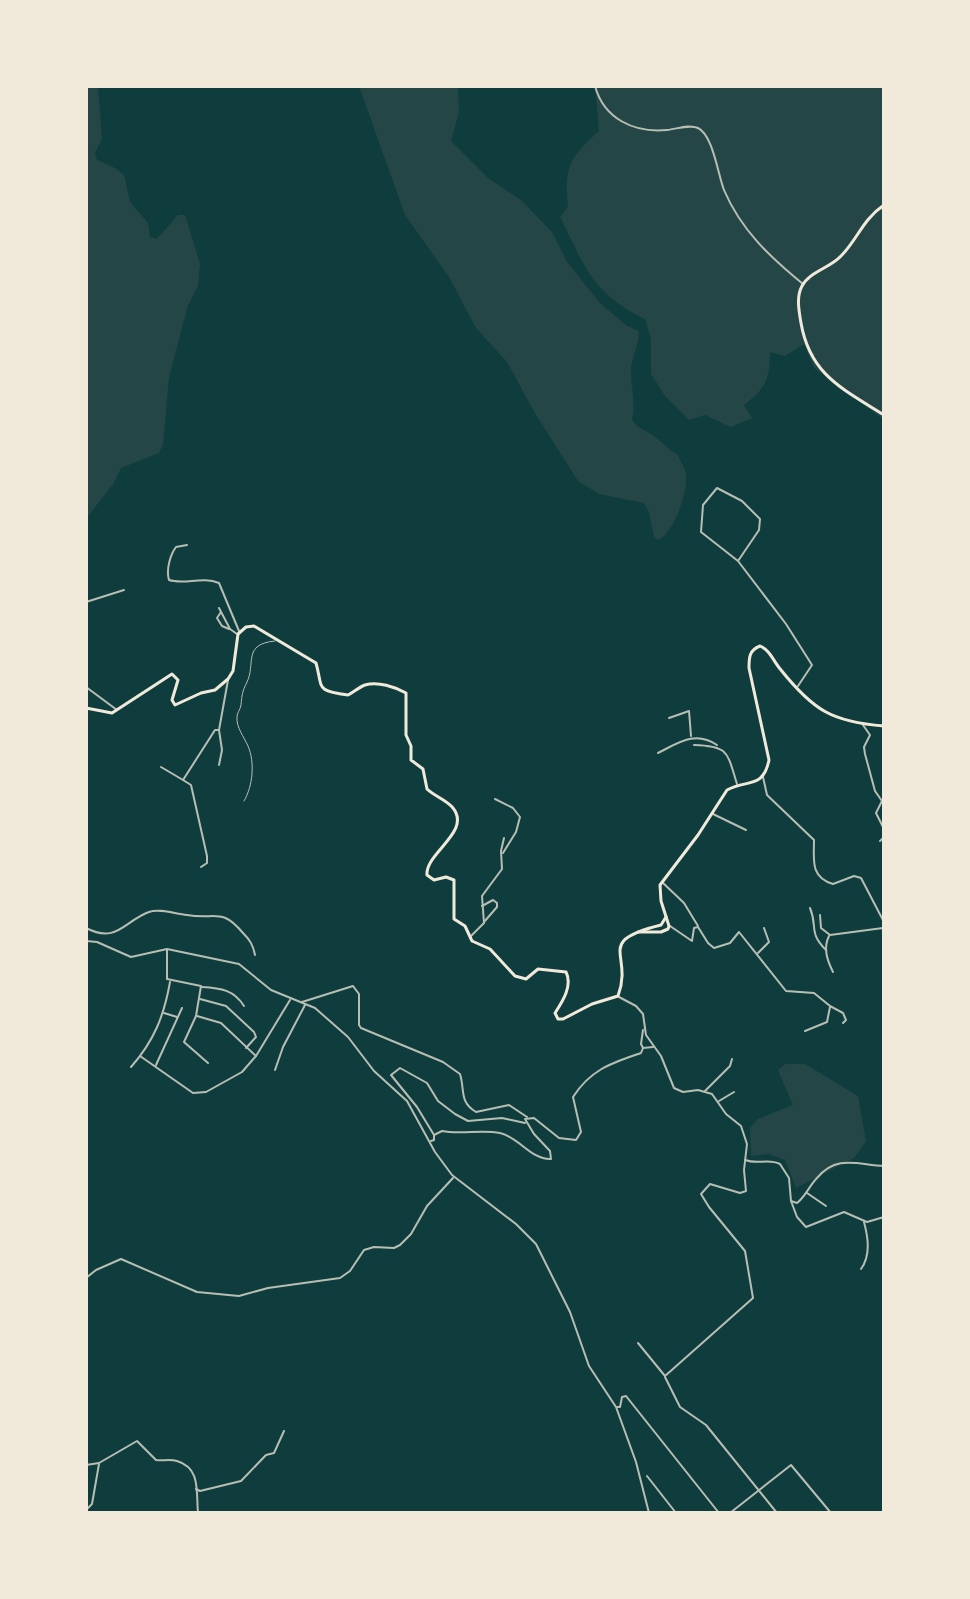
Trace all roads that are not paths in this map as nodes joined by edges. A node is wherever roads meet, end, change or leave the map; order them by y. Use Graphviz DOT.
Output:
graph roads {
  1 [pos="595,86"];
  2 [pos="884,205"];
  3 [pos="803,284"];
  4 [pos="884,415"];
  5 [pos="187,545"];
  6 [pos="738,561"];
  7 [pos="124,590"];
  8 [pos="86,602"];
  9 [pos="219,608"];
  10 [pos="221,612"];
  11 [pos="226,622"];
  12 [pos="219,623"];
  13 [pos="230,629"];
  14 [pos="239,633"];
  15 [pos="281,641"];
  16 [pos="228,679"];
  17 [pos="86,687"];
  18 [pos="797,687"];
  19 [pos="86,708"];
  20 [pos="117,710"];
  21 [pos="669,718"];
  22 [pos="862,724"];
  23 [pos="884,726"];
  24 [pos="219,730"];
  25 [pos="691,737"];
  26 [pos="694,745"];
  27 [pos="718,746"];
  28 [pos="658,753"];
  29 [pos="219,765"];
  30 [pos="161,767"];
  31 [pos="763,776"];
  32 [pos="183,780"];
  33 [pos="737,785"];
  34 [pos="495,799"];
  35 [pos="244,801"];
  36 [pos="712,813"];
  37 [pos="884,829"];
  38 [pos="746,830"];
  39 [pos="884,837"];
  40 [pos="504,838"];
  41 [pos="880,841"];
  42 [pos="502,854"];
  43 [pos="201,867"];
  44 [pos="661,881"];
  45 [pos="482,906"];
  46 [pos="810,908"];
  47 [pos="820,915"];
  48 [pos="666,917"];
  49 [pos="484,923"];
  50 [pos="669,926"];
  51 [pos="884,926"];
  52 [pos="698,927"];
  53 [pos="86,928"];
  54 [pos="764,928"];
  55 [pos="634,932"];
  56 [pos="830,935"];
  57 [pos="470,936"];
  58 [pos="86,941"];
  59 [pos="167,949"];
  60 [pos="826,950"];
  61 [pos="756,954"];
  62 [pos="255,955"];
  63 [pos="833,972"];
  64 [pos="171,981"];
  65 [pos="201,987"];
  66 [pos="618,996"];
  67 [pos="291,998"];
  68 [pos="199,999"];
  69 [pos="303,1003"];
  70 [pos="244,1006"];
  71 [pos="830,1006"];
  72 [pos="182,1008"];
  73 [pos="164,1013"];
  74 [pos="196,1016"];
  75 [pos="179,1018"];
  76 [pos="843,1023"];
  77 [pos="644,1029"];
  78 [pos="805,1031"];
  79 [pos="655,1046"];
  80 [pos="246,1048"];
  81 [pos="643,1048"];
  82 [pos="140,1056"];
  83 [pos="256,1056"];
  84 [pos="732,1059"];
  85 [pos="208,1063"];
  86 [pos="156,1066"];
  87 [pos="131,1067"];
  88 [pos="275,1070"];
  89 [pos="705,1091"];
  90 [pos="734,1092"];
  91 [pos="719,1101"];
  92 [pos="528,1118"];
  93 [pos="525,1123"];
  94 [pos="434,1135"];
  95 [pos="430,1142"];
  96 [pos="744,1159"];
  97 [pos="884,1166"];
  98 [pos="454,1177"];
  99 [pos="807,1193"];
  100 [pos="791,1201"];
  101 [pos="826,1206"];
  102 [pos="884,1217"];
  103 [pos="863,1221"];
  104 [pos="861,1269"];
  105 [pos="86,1278"];
  106 [pos="638,1343"];
  107 [pos="665,1376"];
  108 [pos="616,1407"];
  109 [pos="284,1431"];
  110 [pos="99,1463"];
  111 [pos="86,1465"];
  112 [pos="647,1476"];
  113 [pos="196,1489"];
  114 [pos="758,1490"];
  115 [pos="86,1510"];
  116 [pos="198,1513"];
  117 [pos="649,1513"];
  118 [pos="676,1513"];
  119 [pos="719,1513"];
  120 [pos="730,1513"];
  121 [pos="777,1513"];
  122 [pos="831,1513"];
  1 -- 3 [label="street"];
  2 -- 3 [label="main road"];
  3 -- 4 [label="main road"];
  5 -- 14 [label="street"];
  6 -- 6 [label="street"];
  6 -- 18 [label="street"];
  7 -- 8 [label="street"];
  9 -- 10 [label="street"];
  10 -- 11 [label="street"];
  10 -- 12 [label="street"];
  11 -- 12 [label="street"];
  11 -- 13 [label="street"];
  12 -- 13 [label="street"];
  13 -- 14 [label="street"];
  14 -- 15 [label="main road"];
  14 -- 16 [label="main road"];
  15 -- 35 [label="lane"];
  15 -- 57 [label="main road"];
  16 -- 20 [label="main road"];
  16 -- 24 [label="street"];
  17 -- 20 [label="street"];
  18 -- 22 [label="main road"];
  18 -- 31 [label="main road"];
  19 -- 20 [label="main road"];
  21 -- 25 [label="street"];
  22 -- 23 [label="main road"];
  22 -- 37 [label="street"];
  24 -- 29 [label="street"];
  24 -- 32 [label="street"];
  25 -- 27 [label="street"];
  25 -- 28 [label="street"];
  26 -- 27 [label="street"];
  27 -- 33 [label="street"];
  30 -- 32 [label="street"];
  31 -- 33 [label="main road"];
  31 -- 51 [label="street"];
  32 -- 43 [label="street"];
  33 -- 36 [label="main road"];
  34 -- 42 [label="street"];
  36 -- 38 [label="street"];
  36 -- 44 [label="main road"];
  39 -- 41 [label="street"];
  40 -- 42 [label="street"];
  42 -- 45 [label="street"];
  44 -- 48 [label="main road"];
  44 -- 52 [label="street"];
  45 -- 49 [label="street"];
  45 -- 49 [label="street"];
  46 -- 60 [label="street"];
  47 -- 56 [label="street"];
  48 -- 50 [label="main road"];
  48 -- 55 [label="main road"];
  49 -- 57 [label="street"];
  50 -- 52 [label="street"];
  50 -- 55 [label="main road"];
  51 -- 56 [label="street"];
  52 -- 61 [label="street"];
  53 -- 62 [label="street"];
  54 -- 61 [label="street"];
  55 -- 66 [label="main road"];
  56 -- 60 [label="street"];
  57 -- 66 [label="main road"];
  58 -- 59 [label="street"];
  59 -- 64 [label="street"];
  59 -- 67 [label="street"];
  60 -- 63 [label="street"];
  61 -- 71 [label="street"];
  64 -- 65 [label="street"];
  64 -- 73 [label="street"];
  65 -- 68 [label="street"];
  65 -- 70 [label="street"];
  66 -- 77 [label="street"];
  67 -- 69 [label="street"];
  67 -- 83 [label="street"];
  68 -- 74 [label="street"];
  68 -- 80 [label="street"];
  69 -- 88 [label="street"];
  69 -- 92 [label="street"];
  69 -- 95 [label="street"];
  71 -- 76 [label="street"];
  71 -- 78 [label="street"];
  72 -- 75 [label="street"];
  73 -- 75 [label="street"];
  73 -- 82 [label="street"];
  74 -- 80 [label="street"];
  74 -- 85 [label="street"];
  75 -- 86 [label="street"];
  77 -- 79 [label="street"];
  77 -- 81 [label="street"];
  79 -- 81 [label="street"];
  79 -- 89 [label="street"];
  80 -- 83 [label="street"];
  81 -- 92 [label="street"];
  82 -- 86 [label="street"];
  82 -- 87 [label="street"];
  83 -- 86 [label="street"];
  84 -- 89 [label="street"];
  89 -- 91 [label="street"];
  90 -- 91 [label="street"];
  91 -- 96 [label="street"];
  92 -- 93 [label="street"];
  93 -- 94 [label="street"];
  93 -- 94 [label="street"];
  94 -- 95 [label="street"];
  95 -- 98 [label="street"];
  96 -- 100 [label="street"];
  96 -- 107 [label="street"];
  97 -- 99 [label="street"];
  98 -- 105 [label="street"];
  98 -- 108 [label="street"];
  99 -- 100 [label="street"];
  99 -- 101 [label="street"];
  100 -- 103 [label="street"];
  102 -- 103 [label="street"];
  103 -- 104 [label="street"];
  106 -- 107 [label="street"];
  107 -- 114 [label="street"];
  108 -- 117 [label="street"];
  108 -- 119 [label="street"];
  109 -- 113 [label="street"];
  110 -- 111 [label="street"];
  110 -- 113 [label="street"];
  110 -- 115 [label="street"];
  112 -- 118 [label="street"];
  113 -- 116 [label="street"];
  114 -- 120 [label="street"];
  114 -- 121 [label="street"];
  114 -- 122 [label="street"];
}
